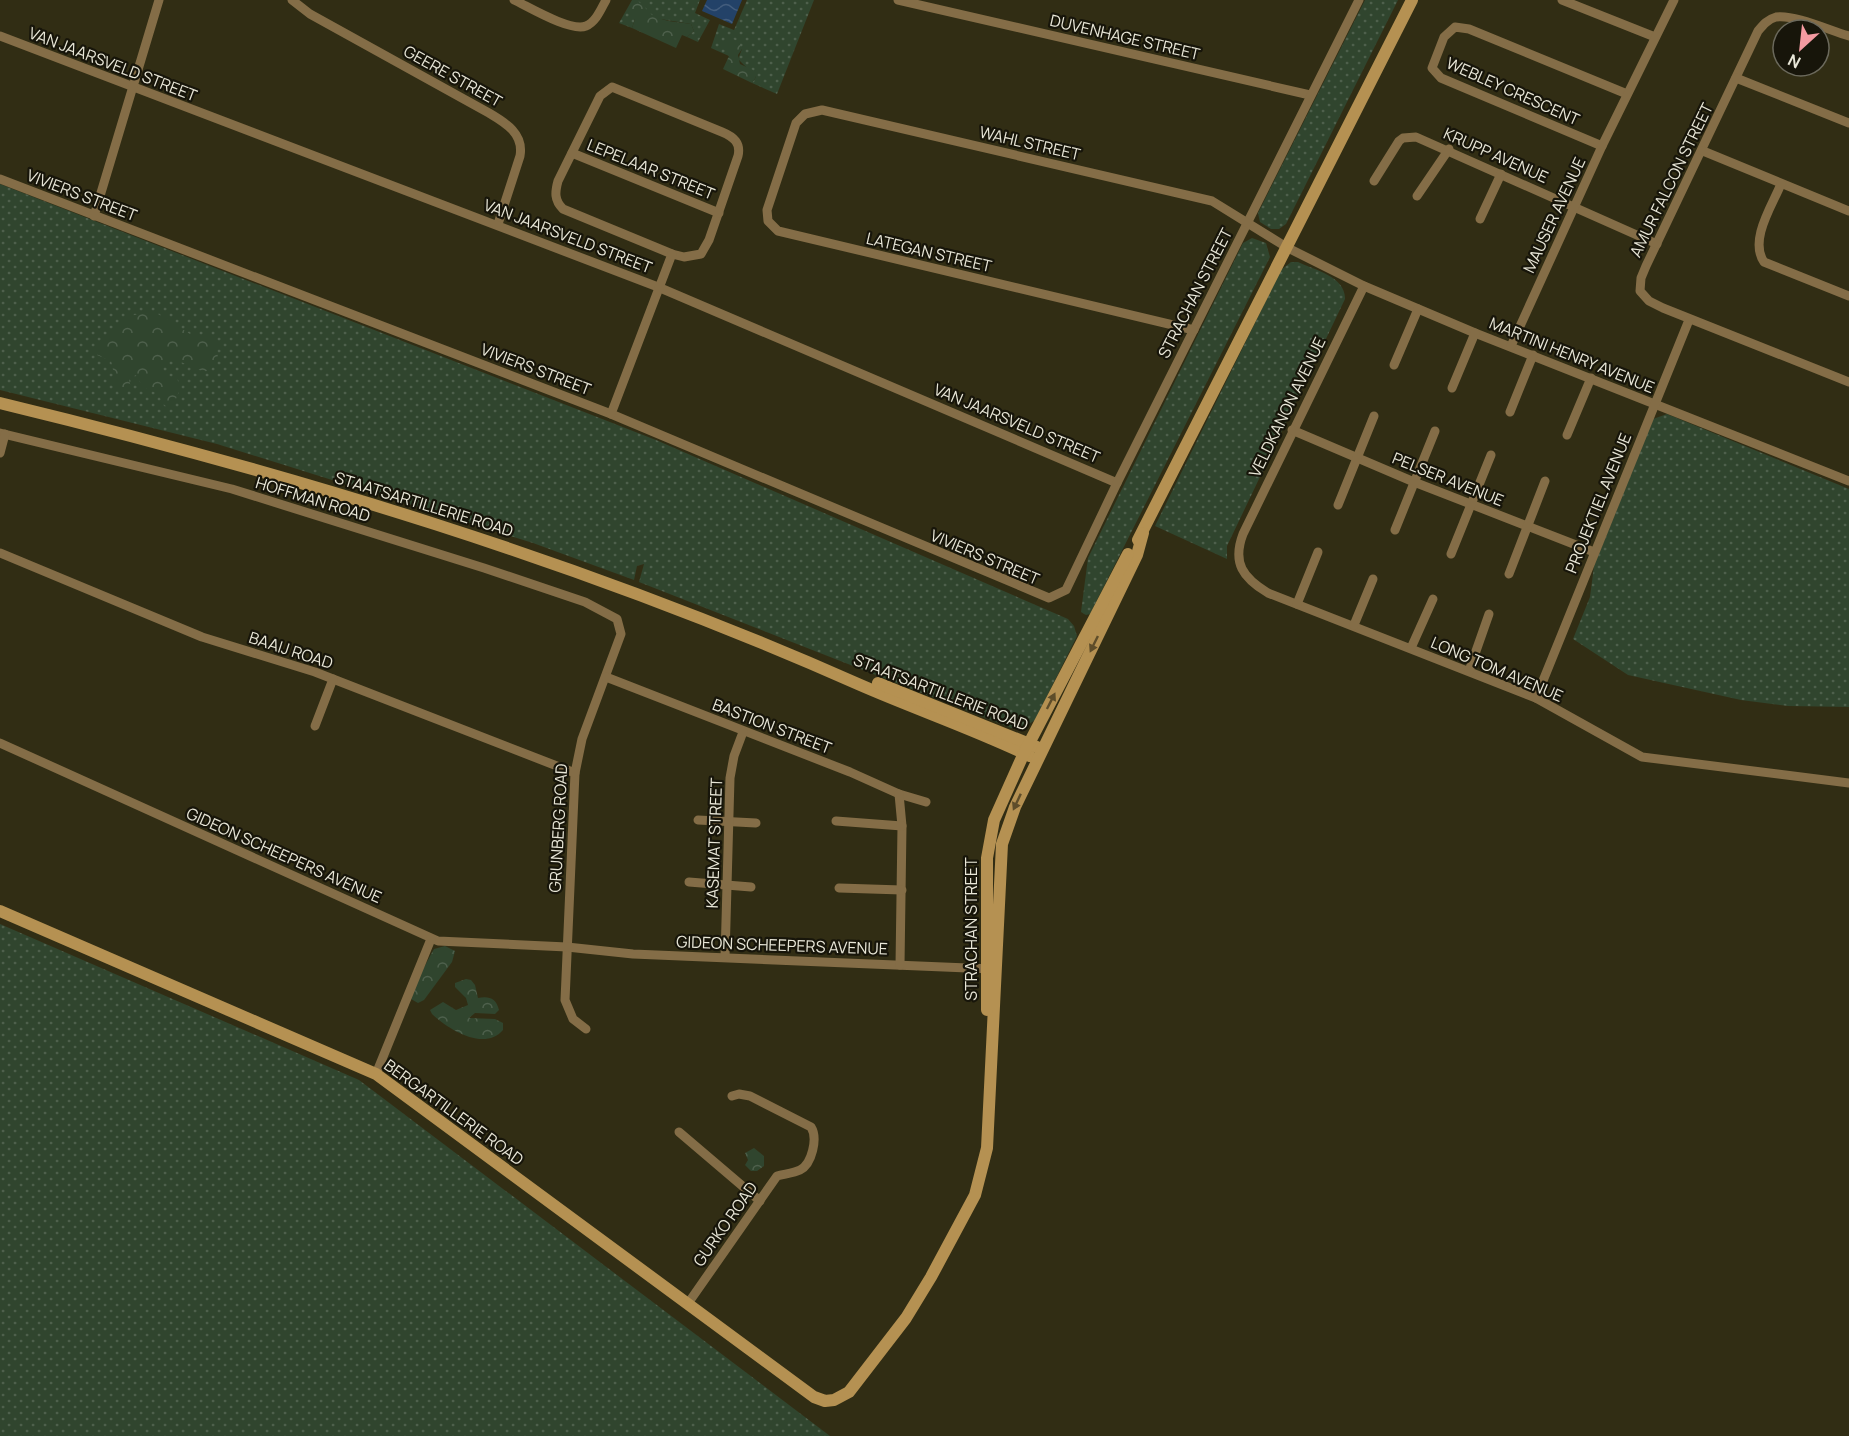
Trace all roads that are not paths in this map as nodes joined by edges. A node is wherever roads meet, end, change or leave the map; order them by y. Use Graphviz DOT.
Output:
graph roads {
  1 [pos="159,0"];
  2 [pos="292,0"];
  3 [pos="514,0"];
  4 [pos="606,0"];
  5 [pos="898,0"];
  6 [pos="1359,0"];
  7 [pos="1412,0"];
  8 [pos="1562,0"];
  9 [pos="1674,0"];
  10 [pos="0,36"];
  11 [pos="1849,36"];
  12 [pos="1655,37"];
  13 [pos="1736,78"];
  14 [pos="133,89"];
  15 [pos="1627,94"];
  16 [pos="1310,95"];
  17 [pos="800,118"];
  18 [pos="1849,123"];
  19 [pos="1602,146"];
  20 [pos="1449,149"];
  21 [pos="1703,151"];
  22 [pos="572,153"];
  23 [pos="1501,174"];
  24 [pos="0,179"];
  25 [pos="1374,181"];
  26 [pos="1781,184"];
  27 [pos="1417,195"];
  28 [pos="1574,207"];
  29 [pos="1849,211"];
  30 [pos="719,213"];
  31 [pos="94,216"];
  32 [pos="1480,219"];
  33 [pos="498,224"];
  34 [pos="1249,224"];
  35 [pos="1657,244"];
  36 [pos="1288,248"];
  37 [pos="672,254"];
  38 [pos="1364,286"];
  39 [pos="658,287"];
  40 [pos="1849,296"];
  41 [pos="1418,309"];
  42 [pos="1689,320"];
  43 [pos="1194,330"];
  44 [pos="1475,333"];
  45 [pos="1511,346"];
  46 [pos="1533,355"];
  47 [pos="1394,365"];
  48 [pos="1591,378"];
  49 [pos="1849,382"];
  50 [pos="1452,388"];
  51 [pos="0,403"];
  52 [pos="1655,404"];
  53 [pos="1510,411"];
  54 [pos="611,414"];
  55 [pos="1374,416"];
  56 [pos="1292,430"];
  57 [pos="1435,431"];
  58 [pos="3,433"];
  59 [pos="1567,435"];
  60 [pos="0,453"];
  61 [pos="1491,455"];
  62 [pos="1358,459"];
  63 [pos="1545,481"];
  64 [pos="1849,481"];
  65 [pos="1414,482"];
  66 [pos="1117,483"];
  67 [pos="1338,505"];
  68 [pos="1471,505"];
  69 [pos="1528,526"];
  70 [pos="1395,530"];
  71 [pos="1143,533"];
  72 [pos="1239,543"];
  73 [pos="1318,552"];
  74 [pos="1594,552"];
  75 [pos="0,553"];
  76 [pos="1451,555"];
  77 [pos="1509,574"];
  78 [pos="1373,579"];
  79 [pos="1056,597"];
  80 [pos="1433,598"];
  81 [pos="1297,604"];
  82 [pos="1489,614"];
  83 [pos="611,615"];
  84 [pos="1354,625"];
  85 [pos="1411,648"];
  86 [pos="1469,671"];
  87 [pos="606,677"];
  88 [pos="333,679"];
  89 [pos="1536,698"];
  90 [pos="315,726"];
  91 [pos="743,732"];
  92 [pos="0,742"];
  93 [pos="1027,748"];
  94 [pos="1040,754"];
  95 [pos="574,773"];
  96 [pos="1849,783"];
  97 [pos="899,794"];
  98 [pos="926,802"];
  99 [pos="698,820"];
  100 [pos="729,821"];
  101 [pos="836,821"];
  102 [pos="756,823"];
  103 [pos="902,826"];
  104 [pos="689,882"];
  105 [pos="727,886"];
  106 [pos="751,887"];
  107 [pos="839,888"];
  108 [pos="902,890"];
  109 [pos="0,910"];
  110 [pos="431,939"];
  111 [pos="567,947"];
  112 [pos="725,957"];
  113 [pos="900,965"];
  114 [pos="992,969"];
  115 [pos="586,1029"];
  116 [pos="376,1074"];
  117 [pos="732,1096"];
  118 [pos="679,1132"];
  119 [pos="760,1201"];
  120 [pos="689,1302"];
  121 [pos="814,1397"];
  1 -- 14 [label="street"];
  2 -- 33 [label="street, GEERE STREET"];
  3 -- 4 [label="street"];
  5 -- 16 [label="street, DUVENHAGE STREET"];
  6 -- 16 [label="street, STRACHAN STREET"];
  7 -- 36 [label="street, STRACHAN STREET"];
  8 -- 12 [label="street"];
  9 -- 12 [label="street, MAUSER AVENUE"];
  10 -- 14 [label="street, VAN JAARSVELD STREET"];
  11 -- 13 [label="street, AMUR FALCON STREET"];
  12 -- 15 [label="street, MAUSER AVENUE"];
  13 -- 18 [label="street"];
  13 -- 21 [label="street, AMUR FALCON STREET"];
  14 -- 31 [label="street"];
  14 -- 33 [label="street, VAN JAARSVELD STREET"];
  15 -- 19 [label="street, MAUSER AVENUE"];
  15 -- 19 [label="street, WEBLEY CRESCENT"];
  16 -- 34 [label="street, STRACHAN STREET"];
  17 -- 34 [label="street, WAHL STREET"];
  17 -- 43 [label="street, LATEGAN STREET"];
  19 -- 28 [label="street, MAUSER AVENUE"];
  20 -- 23 [label="street, KRUPP AVENUE"];
  20 -- 25 [label="street, KRUPP AVENUE"];
  20 -- 27 [label="street"];
  21 -- 26 [label="street"];
  21 -- 35 [label="street, AMUR FALCON STREET"];
  22 -- 30 [label="street, LEPELAAR STREET"];
  22 -- 30 [label="street"];
  22 -- 37 [label="street"];
  23 -- 28 [label="street, KRUPP AVENUE"];
  23 -- 32 [label="street"];
  24 -- 31 [label="street, VIVIERS STREET"];
  26 -- 29 [label="street"];
  26 -- 40 [label="street"];
  28 -- 35 [label="street, KRUPP AVENUE"];
  28 -- 45 [label="street, MAUSER AVENUE"];
  30 -- 37 [label="street"];
  31 -- 54 [label="street, VIVIERS STREET"];
  33 -- 39 [label="street, VAN JAARSVELD STREET"];
  34 -- 36 [label="street, WAHL STREET"];
  34 -- 43 [label="street, STRACHAN STREET"];
  35 -- 42 [label="street, AMUR FALCON STREET"];
  36 -- 38 [label="street, MARTINI HENRY AVENUE"];
  36 -- 71 [label="street, STRACHAN STREET"];
  37 -- 39 [label="street"];
  38 -- 41 [label="street, MARTINI HENRY AVENUE"];
  38 -- 56 [label="street, VELDKANON AVENUE"];
  39 -- 54 [label="street"];
  39 -- 66 [label="street, VAN JAARSVELD STREET"];
  41 -- 44 [label="street, MARTINI HENRY AVENUE"];
  41 -- 47 [label="street"];
  42 -- 49 [label="street, AMUR FALCON STREET"];
  42 -- 52 [label="street, PROJEKTIEL AVENUE"];
  43 -- 66 [label="street, STRACHAN STREET"];
  44 -- 45 [label="street, MARTINI HENRY AVENUE"];
  44 -- 50 [label="street"];
  45 -- 46 [label="street, MARTINI HENRY AVENUE"];
  46 -- 48 [label="street, MARTINI HENRY AVENUE"];
  46 -- 53 [label="street"];
  48 -- 52 [label="street, MARTINI HENRY AVENUE"];
  48 -- 59 [label="street"];
  51 -- 93 [label="street, STAATSARTILLERIE ROAD"];
  52 -- 64 [label="street, MARTINI HENRY AVENUE"];
  52 -- 74 [label="street, PROJEKTIEL AVENUE"];
  54 -- 79 [label="street, VIVIERS STREET"];
  55 -- 62 [label="street"];
  56 -- 62 [label="street, PELSER AVENUE"];
  56 -- 72 [label="street, VELDKANON AVENUE"];
  57 -- 65 [label="street"];
  58 -- 60 [label="street"];
  58 -- 83 [label="street, HOFFMAN ROAD"];
  61 -- 68 [label="street"];
  62 -- 65 [label="street, PELSER AVENUE"];
  62 -- 67 [label="street"];
  63 -- 69 [label="street"];
  65 -- 68 [label="street, PELSER AVENUE"];
  65 -- 70 [label="street"];
  66 -- 79 [label="street, STRACHAN STREET"];
  68 -- 69 [label="street, PELSER AVENUE"];
  68 -- 76 [label="street"];
  69 -- 74 [label="street, PELSER AVENUE"];
  69 -- 77 [label="street"];
  93 -- 71 [label="street, STRACHAN STREET, one-way"];
  71 -- 94 [label="street, STRACHAN STREET, one-way"];
  72 -- 81 [label="street, LONG TOM AVENUE"];
  73 -- 81 [label="street"];
  74 -- 89 [label="street, PROJEKTIEL AVENUE"];
  75 -- 88 [label="street, BAAIJ ROAD"];
  78 -- 84 [label="street"];
  80 -- 85 [label="street"];
  81 -- 84 [label="street, LONG TOM AVENUE"];
  82 -- 86 [label="street"];
  83 -- 87 [label="street, GRUNBERG ROAD"];
  84 -- 85 [label="street, LONG TOM AVENUE"];
  85 -- 86 [label="street, LONG TOM AVENUE"];
  86 -- 89 [label="street, LONG TOM AVENUE"];
  87 -- 91 [label="street, BASTION STREET"];
  87 -- 95 [label="street, GRUNBERG ROAD"];
  88 -- 90 [label="street"];
  88 -- 95 [label="street, BAAIJ ROAD"];
  89 -- 96 [label="street, LONG TOM AVENUE"];
  91 -- 97 [label="street, BASTION STREET"];
  91 -- 100 [label="street, KASEMAT STREET"];
  92 -- 110 [label="street, GIDEON SCHEEPERS AVENUE"];
  93 -- 94 [label="street, STAATSARTILLERIE ROAD"];
  93 -- 114 [label="street, STRACHAN STREET"];
  94 -- 114 [label="street, STRACHAN STREET, one-way"];
  95 -- 111 [label="street, GRUNBERG ROAD"];
  97 -- 98 [label="street, BASTION STREET"];
  97 -- 103 [label="street"];
  99 -- 100 [label="street"];
  100 -- 102 [label="street"];
  100 -- 105 [label="street, KASEMAT STREET"];
  101 -- 103 [label="street"];
  103 -- 108 [label="street"];
  104 -- 105 [label="street"];
  105 -- 106 [label="street"];
  105 -- 112 [label="street, KASEMAT STREET"];
  107 -- 108 [label="street"];
  108 -- 113 [label="street"];
  109 -- 116 [label="street, BERGARTILLERIE ROAD"];
  110 -- 111 [label="street, GIDEON SCHEEPERS AVENUE"];
  110 -- 116 [label="street"];
  111 -- 112 [label="street, GIDEON SCHEEPERS AVENUE"];
  111 -- 115 [label="street"];
  112 -- 113 [label="street, GIDEON SCHEEPERS AVENUE"];
  113 -- 114 [label="street, GIDEON SCHEEPERS AVENUE"];
  114 -- 121 [label="street, STRACHAN STREET"];
  116 -- 120 [label="street, BERGARTILLERIE ROAD"];
  117 -- 119 [label="street, GURKO ROAD"];
  118 -- 119 [label="street"];
  119 -- 120 [label="street, GURKO ROAD"];
  120 -- 121 [label="street, BERGARTILLERIE ROAD"];
}
